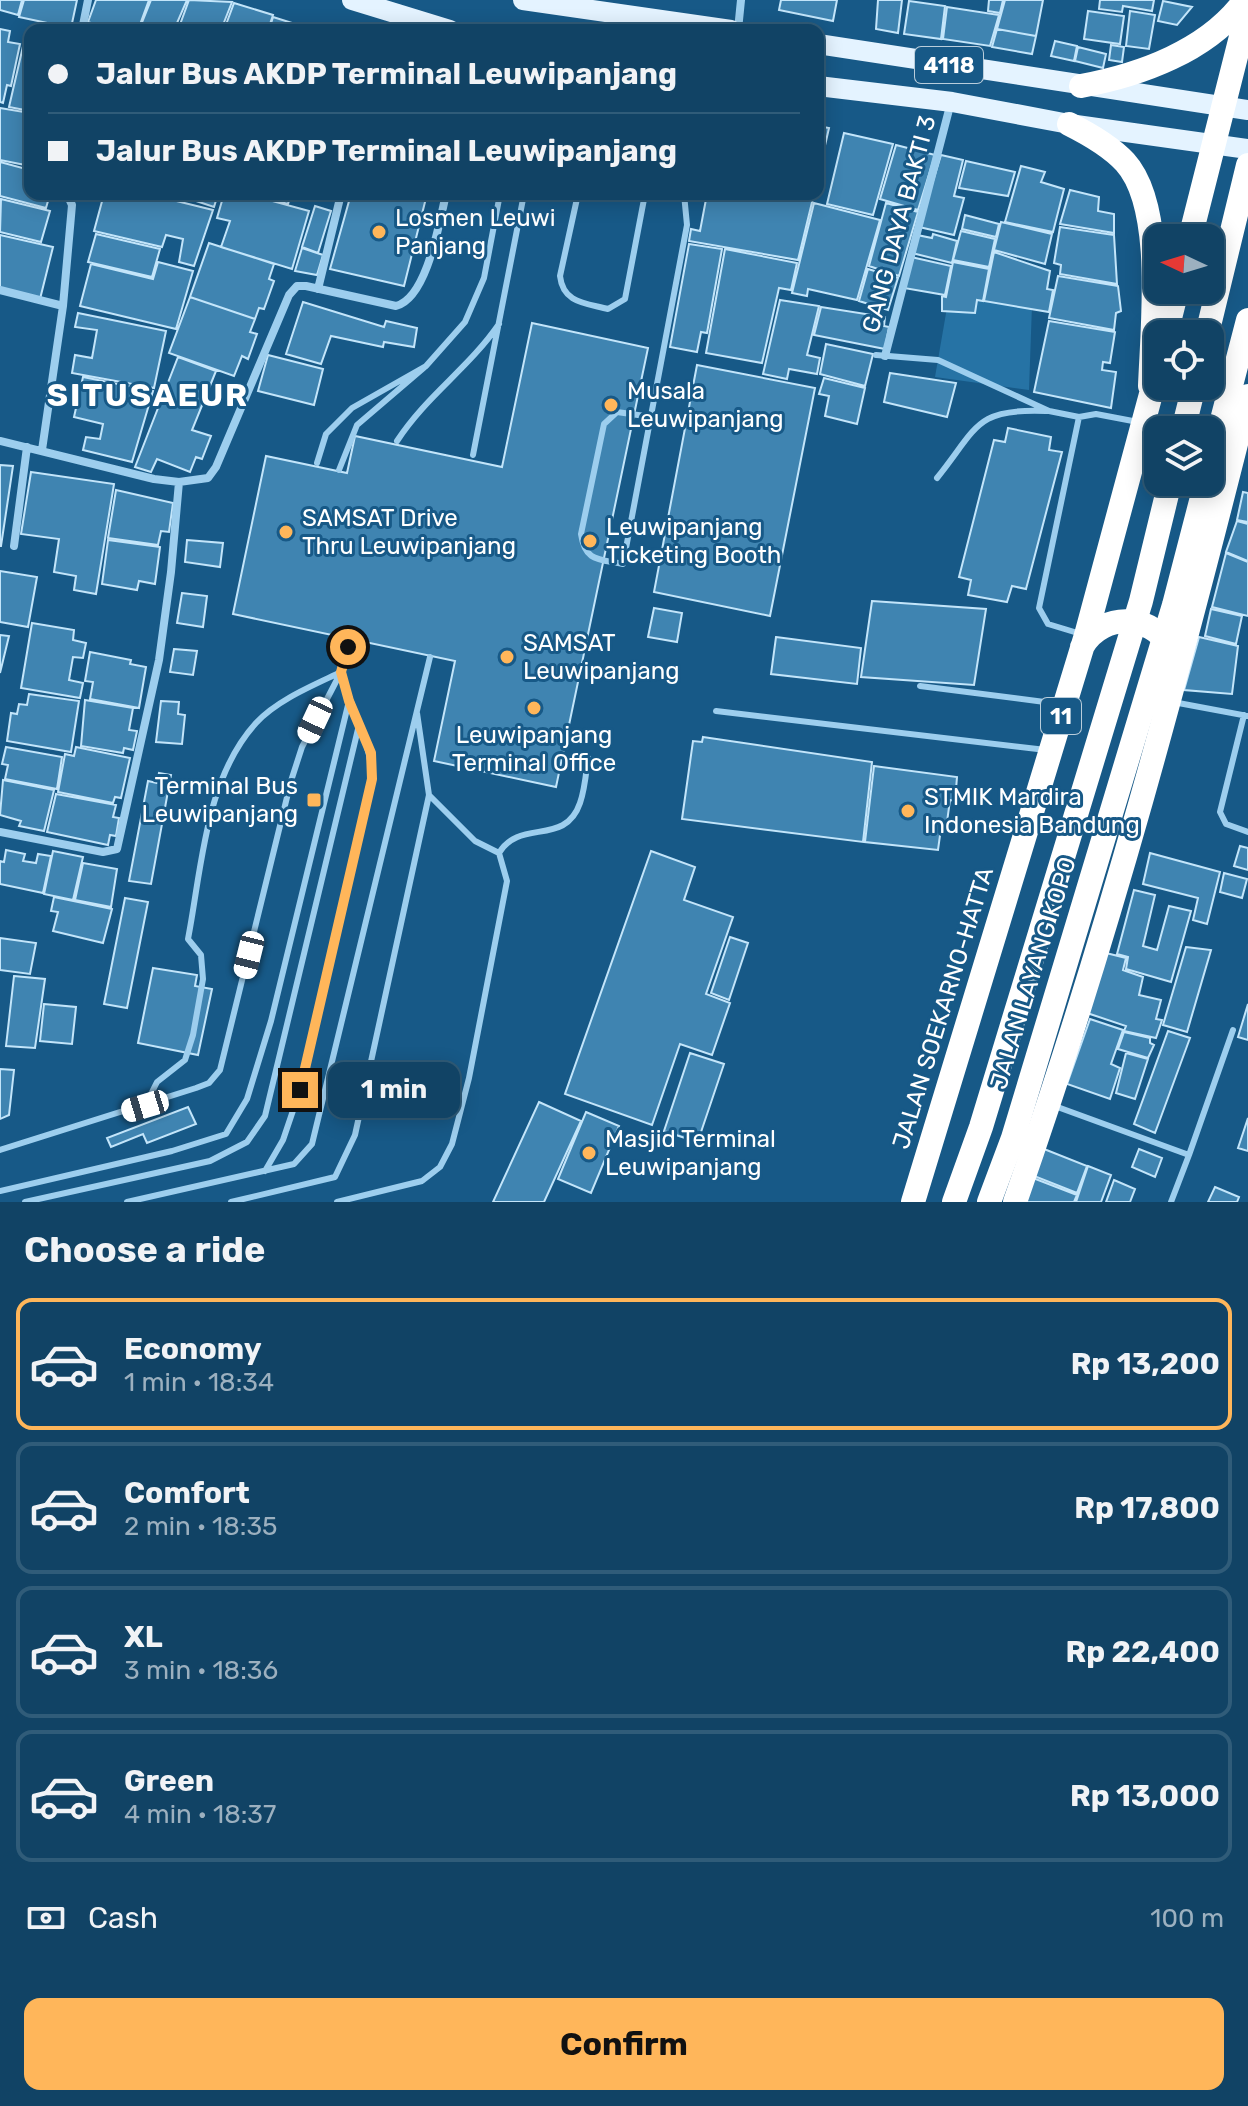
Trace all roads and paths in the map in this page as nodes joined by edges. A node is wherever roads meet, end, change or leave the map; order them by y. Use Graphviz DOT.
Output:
graph roads {
  1 [pos="88,0"];
  2 [pos="352,0"];
  3 [pos="523,0"];
  4 [pos="741,0"];
  5 [pos="1245,0"];
  6 [pos="1248,9"];
  7 [pos="83,24"];
  8 [pos="430,24"];
  9 [pos="689,24"];
  10 [pos="739,24"];
  11 [pos="824,45"];
  12 [pos="1081,86"];
  13 [pos="824,87"];
  14 [pos="952,102"];
  15 [pos="1236,108"];
  16 [pos="1069,124"];
  17 [pos="1214,146"];
  18 [pos="1248,149"];
  19 [pos="1248,165"];
  20 [pos="70,200"];
  21 [pos="340,200"];
  22 [pos="444,200"];
  23 [pos="499,200"];
  24 [pos="523,200"];
  25 [pos="577,200"];
  26 [pos="644,200"];
  27 [pos="685,200"];
  28 [pos="1194,224"];
  29 [pos="318,289"];
  30 [pos="0,290"];
  31 [pos="63,306"];
  32 [pos="1210,320"];
  33 [pos="1248,320"];
  34 [pos="501,321"];
  35 [pos="881,355"];
  36 [pos="426,366"];
  37 [pos="1248,396"];
  38 [pos="1150,400"];
  39 [pos="1049,411"];
  40 [pos="1147,414"];
  41 [pos="1223,416"];
  42 [pos="652,417"];
  43 [pos="1079,417"];
  44 [pos="0,441"];
  45 [pos="397,441"];
  46 [pos="27,447"];
  47 [pos="42,450"];
  48 [pos="473,455"];
  49 [pos="317,463"];
  50 [pos="339,470"];
  51 [pos="937,478"];
  52 [pos="179,482"];
  53 [pos="1167,496"];
  54 [pos="1202,496"];
  55 [pos="14,546"];
  56 [pos="1082,646"];
  57 [pos="348,647"];
  58 [pos="430,657"];
  59 [pos="341,672"];
  60 [pos="920,686"];
  61 [pos="1173,694"];
  62 [pos="349,701"];
  63 [pos="1065,705"];
  64 [pos="416,710"];
  65 [pos="716,711"];
  66 [pos="1246,716"];
  67 [pos="359,725"];
  68 [pos="1051,751"];
  69 [pos="588,758"];
  70 [pos="429,795"];
  71 [pos="0,832"];
  72 [pos="1248,832"];
  73 [pos="499,853"];
  74 [pos="1233,1030"];
  75 [pos="1049,1105"];
  76 [pos="145,1106"];
  77 [pos="0,1150"];
  78 [pos="1189,1155"];
  79 [pos="265,1172"];
  80 [pos="0,1191"];
  81 [pos="25,1202"];
  82 [pos="127,1202"];
  83 [pos="231,1202"];
  84 [pos="337,1202"];
  85 [pos="913,1202"];
  86 [pos="954,1202"];
  87 [pos="989,1202"];
  88 [pos="1015,1202"];
  89 [pos="1171,1202"];
  1 -- 7 [label="street"];
  2 -- 8 [label="main road"];
  3 -- 9 [label="main road"];
  4 -- 10 [label="street"];
  5 -- 12 [label="highway"];
  6 -- 15 [label="highway"];
  11 -- 12 [label="main road, 4118"];
  12 -- 15 [label="main road, 4118"];
  13 -- 14 [label="main road, 4118"];
  14 -- 16 [label="main road, 4118"];
  14 -- 35 [label="street, GANG DAYA BAKTI 3"];
  15 -- 17 [label="highway"];
  16 -- 17 [label="main road, 4118"];
  16 -- 40 [label="highway"];
  17 -- 18 [label="main road, 4118"];
  17 -- 28 [label="highway"];
  19 -- 32 [label="highway"];
  20 -- 31 [label="street"];
  21 -- 29 [label="street"];
  22 -- 29 [label="street"];
  23 -- 36 [label="lane"];
  24 -- 34 [label="lane"];
  25 -- 26 [label="lane"];
  27 -- 42 [label="lane"];
  29 -- 52 [label="street"];
  30 -- 31 [label="street"];
  31 -- 47 [label="street"];
  33 -- 41 [label="highway"];
  34 -- 45 [label="lane"];
  34 -- 48 [label="lane"];
  35 -- 39 [label="lane"];
  36 -- 49 [label="lane"];
  36 -- 50 [label="lane"];
  37 -- 61 [label="highway"];
  38 -- 40 [label="highway, JALAN SOEKARNO-HATTA / 11"];
  39 -- 43 [label="lane"];
  39 -- 51 [label="lane"];
  40 -- 43 [label="lane"];
  40 -- 56 [label="highway, JALAN SOEKARNO-HATTA / 11"];
  42 -- 42 [label="lane"];
  43 -- 56 [label="lane"];
  44 -- 46 [label="street"];
  46 -- 47 [label="street"];
  46 -- 55 [label="street"];
  47 -- 52 [label="street"];
  52 -- 71 [label="street"];
  53 -- 86 [label="highway, JALAN LAYANG KOPO / 11, bridge"];
  54 -- 87 [label="highway, JALAN LAYANG KOPO, bridge"];
  56 -- 61 [label="highway"];
  56 -- 63 [label="highway, JALAN SOEKARNO-HATTA / 11"];
  57 -- 59 [label="lane"];
  58 -- 64 [label="lane"];
  59 -- 62 [label="lane"];
  59 -- 76 [label="lane"];
  59 -- 76 [label="lane"];
  60 -- 63 [label="lane"];
  61 -- 66 [label="lane"];
  61 -- 75 [label="highway"];
  62 -- 67 [label="lane"];
  62 -- 80 [label="lane"];
  63 -- 68 [label="highway, JALAN SOEKARNO-HATTA / 11"];
  64 -- 70 [label="lane"];
  64 -- 79 [label="lane"];
  65 -- 68 [label="lane"];
  66 -- 72 [label="lane"];
  67 -- 79 [label="lane"];
  67 -- 81 [label="lane"];
  68 -- 85 [label="highway, JALAN SOEKARNO-HATTA / 11"];
  69 -- 73 [label="lane"];
  70 -- 73 [label="lane"];
  70 -- 83 [label="lane"];
  73 -- 84 [label="lane"];
  74 -- 78 [label="lane"];
  75 -- 78 [label="lane"];
  75 -- 88 [label="highway"];
  76 -- 77 [label="lane"];
  78 -- 89 [label="lane"];
  79 -- 82 [label="lane"];
}
